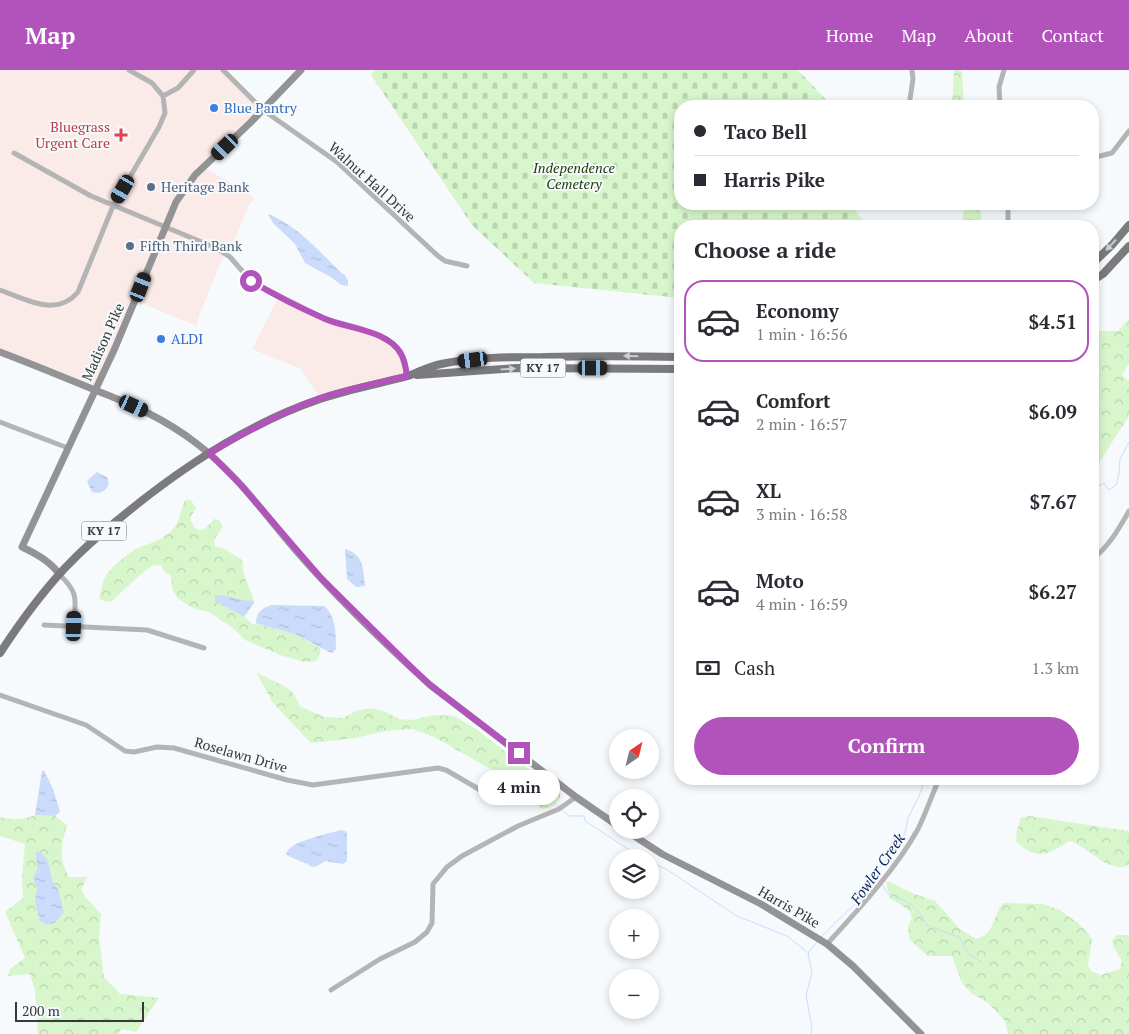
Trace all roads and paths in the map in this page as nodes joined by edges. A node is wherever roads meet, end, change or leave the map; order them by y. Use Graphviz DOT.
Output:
graph roads {
  1 [pos="129,70"];
  2 [pos="194,70"];
  3 [pos="223,70"];
  4 [pos="301,70"];
  5 [pos="912,70"];
  6 [pos="1004,70"];
  7 [pos="163,96"];
  8 [pos="910,100"];
  9 [pos="1000,100"];
  10 [pos="263,110"];
  11 [pos="1129,131"];
  12 [pos="14,153"];
  13 [pos="1099,156"];
  14 [pos="113,206"];
  15 [pos="1008,210"];
  16 [pos="1008,219"];
  17 [pos="1129,225"];
  18 [pos="165,226"];
  19 [pos="1129,246"];
  20 [pos="1099,257"];
  21 [pos="467,266"];
  22 [pos="1099,276"];
  23 [pos="0,290"];
  24 [pos="0,352"];
  25 [pos="674,356"];
  26 [pos="674,369"];
  27 [pos="407,376"];
  28 [pos="96,390"];
  29 [pos="0,422"];
  30 [pos="68,448"];
  31 [pos="209,453"];
  32 [pos="1129,510"];
  33 [pos="1099,554"];
  34 [pos="59,574"];
  35 [pos="44,626"];
  36 [pos="74,626"];
  37 [pos="204,648"];
  38 [pos="0,653"];
  39 [pos="0,695"];
  40 [pos="936,785"];
  41 [pos="482,791"];
  42 [pos="576,797"];
  43 [pos="609,820"];
  44 [pos="639,839"];
  45 [pos="827,944"];
  46 [pos="331,990"];
  47 [pos="921,1034"];
  1 -- 7 [label="street"];
  2 -- 7 [label="street"];
  3 -- 10 [label="street, Walnut Hall Drive"];
  4 -- 10 [label="main road, Madison Pike"];
  5 -- 8 [label="street"];
  6 -- 9 [label="street"];
  7 -- 14 [label="street"];
  10 -- 18 [label="main road, Madison Pike"];
  10 -- 21 [label="street, Walnut Hall Drive"];
  11 -- 13 [label="street"];
  12 -- 14 [label="street"];
  14 -- 18 [label="street"];
  14 -- 23 [label="street"];
  15 -- 16 [label="street"];
  17 -- 20 [label="main road, one-way"];
  18 -- 27 [label="street"];
  18 -- 28 [label="main road, Madison Pike"];
  19 -- 22 [label="main road"];
  24 -- 28 [label="main road"];
  25 -- 27 [label="main road, KY 17, one-way"];
  27 -- 26 [label="main road, KY 17, one-way"];
  27 -- 31 [label="main road, KY 17"];
  28 -- 30 [label="main road, Madison Pike"];
  28 -- 31 [label="main road"];
  29 -- 30 [label="street"];
  30 -- 34 [label="main road, Madison Pike"];
  31 -- 34 [label="main road, KY 17"];
  31 -- 42 [label="main road"];
  32 -- 33 [label="street"];
  34 -- 36 [label="street"];
  34 -- 38 [label="main road, KY 17"];
  35 -- 36 [label="street"];
  36 -- 37 [label="street"];
  39 -- 41 [label="street, Roselawn Drive"];
  40 -- 45 [label="street"];
  42 -- 43 [label="main road"];
  42 -- 46 [label="street"];
  44 -- 45 [label="main road, Harris Pike"];
  45 -- 47 [label="main road, Harris Pike"];
}
